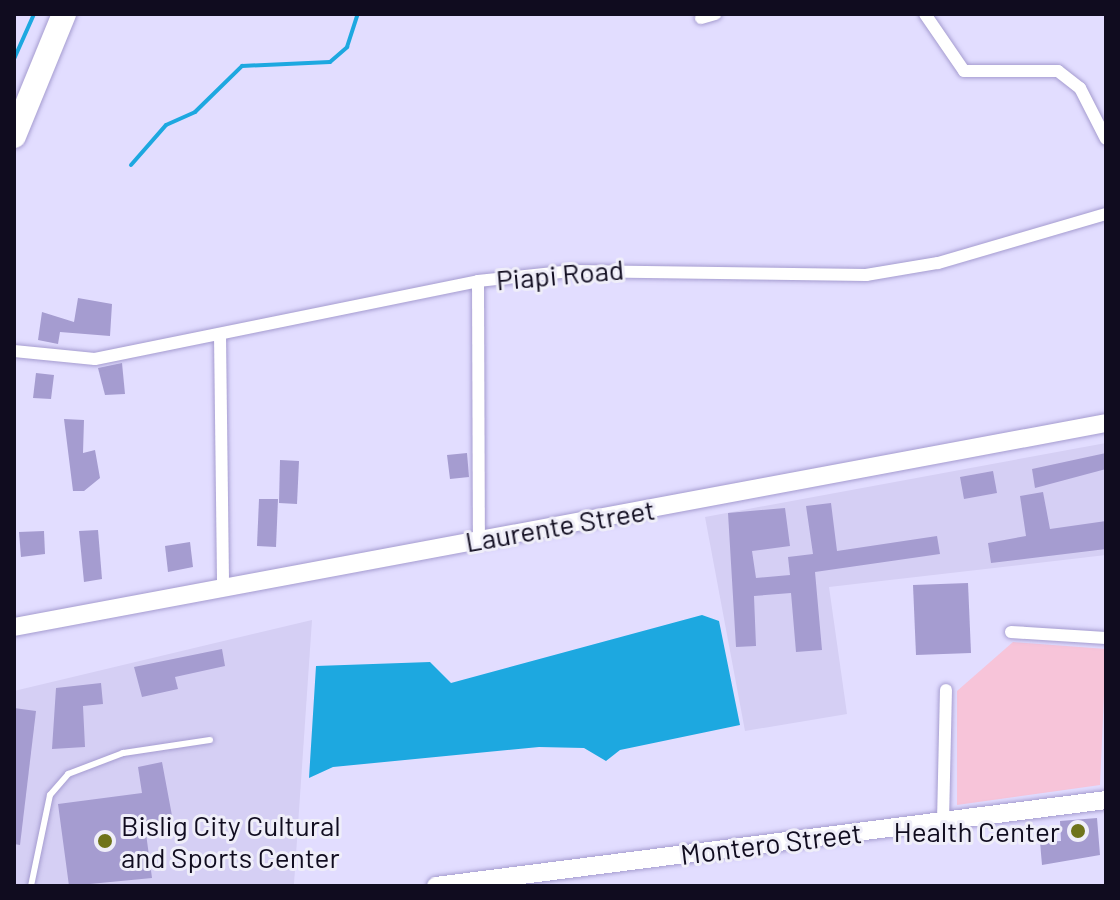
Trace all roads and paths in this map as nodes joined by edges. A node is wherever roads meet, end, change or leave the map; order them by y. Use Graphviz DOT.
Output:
graph roads {
  1 [pos="64,14"];
  2 [pos="715,14"];
  3 [pos="925,14"];
  4 [pos="701,18"];
  5 [pos="14,136"];
  6 [pos="1106,139"];
  7 [pos="1106,214"];
  8 [pos="478,281"];
  9 [pos="220,335"];
  10 [pos="14,351"];
  11 [pos="1106,423"];
  12 [pos="479,539"];
  13 [pos="223,588"];
  14 [pos="14,627"];
  15 [pos="1011,632"];
  16 [pos="1106,638"];
  17 [pos="946,690"];
  18 [pos="210,740"];
  19 [pos="1106,800"];
  20 [pos="943,821"];
  21 [pos="31,886"];
  22 [pos="436,886"];
  1 -- 5 [label="highway"];
  2 -- 4 [label="street"];
  3 -- 6 [label="street"];
  7 -- 8 [label="street, Piapi Road"];
  8 -- 9 [label="street, Piapi Road"];
  8 -- 12 [label="street"];
  9 -- 10 [label="street, Piapi Road"];
  9 -- 13 [label="street"];
  11 -- 12 [label="street, Laurente Street"];
  12 -- 13 [label="street, Laurente Street"];
  13 -- 14 [label="street, Laurente Street"];
  15 -- 16 [label="street"];
  17 -- 20 [label="street"];
  18 -- 21 [label="lane"];
  19 -- 20 [label="street, Montero Street"];
  20 -- 22 [label="street, Montero Street"];
}
